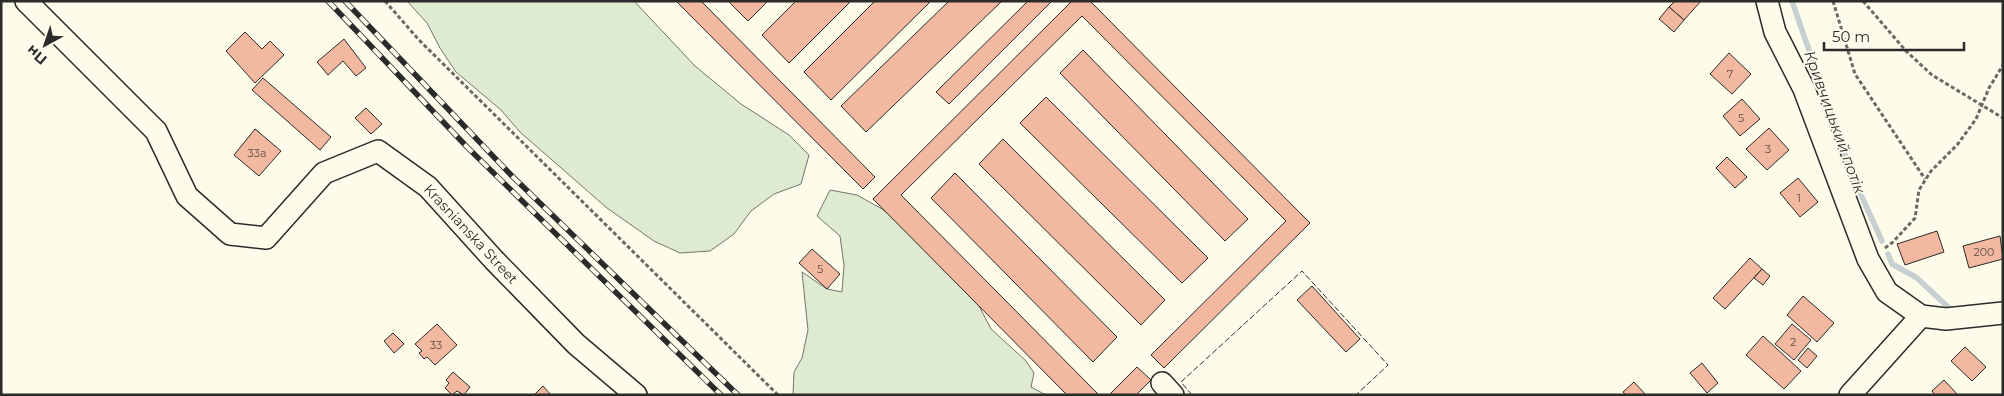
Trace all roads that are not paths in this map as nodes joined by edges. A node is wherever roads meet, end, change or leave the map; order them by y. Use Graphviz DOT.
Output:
graph roads {
  1 [pos="26,1"];
  2 [pos="1767,1"];
  3 [pos="2003,313"];
  4 [pos="1921,316"];
  5 [pos="636,395"];
  6 [pos="1850,395"];
  1 -- 5 [label="street, Krasnianska Street"];
  2 -- 4 [label="street"];
  3 -- 4 [label="street"];
  4 -- 6 [label="street"];
}
